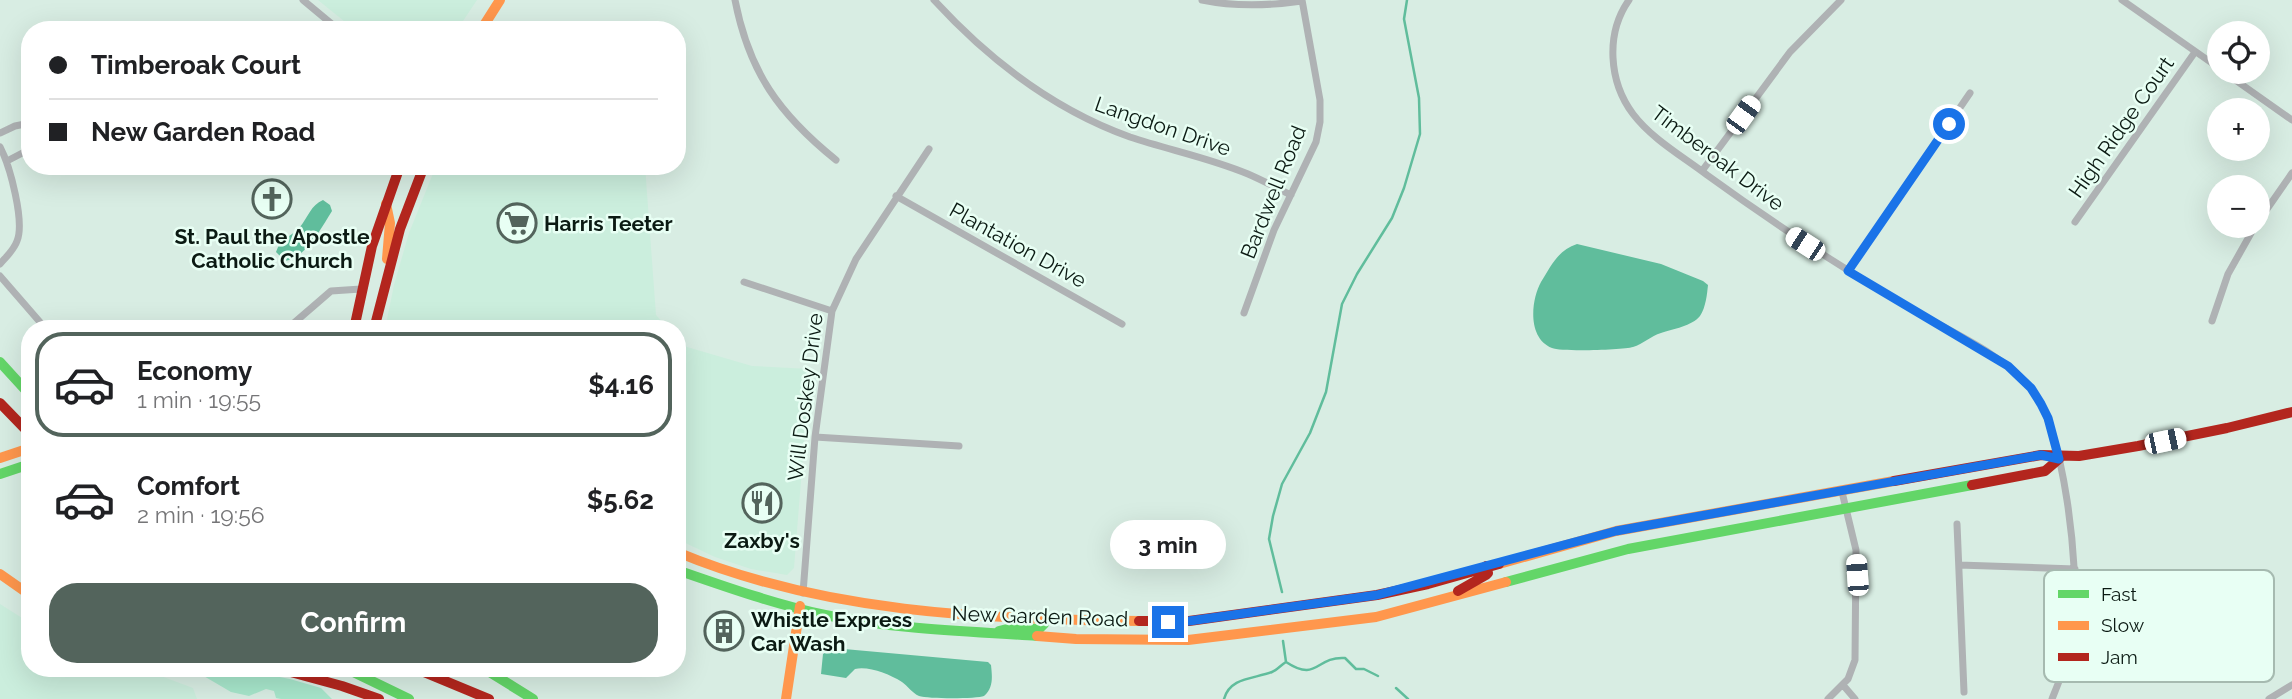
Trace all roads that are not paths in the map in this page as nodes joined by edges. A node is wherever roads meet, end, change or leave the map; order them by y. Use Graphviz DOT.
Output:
graph roads {
  1 [pos="303,0"];
  2 [pos="500,0"];
  3 [pos="736,0"];
  4 [pos="934,0"];
  5 [pos="1202,0"];
  6 [pos="1629,0"];
  7 [pos="1841,0"];
  8 [pos="2122,0"];
  9 [pos="1302,1"];
  10 [pos="328,21"];
  11 [pos="487,21"];
  12 [pos="2195,51"];
  13 [pos="2207,60"];
  14 [pos="2241,84"];
  15 [pos="1970,93"];
  16 [pos="2292,120"];
  17 [pos="21,125"];
  18 [pos="0,133"];
  19 [pos="0,147"];
  20 [pos="929,149"];
  21 [pos="21,153"];
  22 [pos="7,160"];
  23 [pos="836,160"];
  24 [pos="1702,171"];
  25 [pos="2292,173"];
  26 [pos="397,175"];
  27 [pos="400,175"];
  28 [pos="420,175"];
  29 [pos="1291,195"];
  30 [pos="896,196"];
  31 [pos="411,198"];
  32 [pos="386,204"];
  33 [pos="2270,204"];
  34 [pos="2075,222"];
  35 [pos="2248,238"];
  36 [pos="0,264"];
  37 [pos="1848,271"];
  38 [pos="388,272"];
  39 [pos="0,276"];
  40 [pos="744,282"];
  41 [pos="361,289"];
  42 [pos="832,311"];
  43 [pos="1244,313"];
  44 [pos="38,320"];
  45 [pos="297,320"];
  46 [pos="356,320"];
  47 [pos="376,320"];
  48 [pos="2212,321"];
  49 [pos="1122,324"];
  50 [pos="0,362"];
  51 [pos="21,385"];
  52 [pos="0,403"];
  53 [pos="2292,412"];
  54 [pos="21,425"];
  55 [pos="815,437"];
  56 [pos="959,446"];
  57 [pos="21,451"];
  58 [pos="0,458"];
  59 [pos="2059,459"];
  60 [pos="1842,492"];
  61 [pos="1780,503"];
  62 [pos="1844,510"];
  63 [pos="1784,521"];
  64 [pos="1957,524"];
  65 [pos="1539,551"];
  66 [pos="686,556"];
  67 [pos="1959,565"];
  68 [pos="1486,566"];
  69 [pos="2075,569"];
  70 [pos="686,573"];
  71 [pos="0,574"];
  72 [pos="1504,581"];
  73 [pos="1428,583"];
  74 [pos="21,589"];
  75 [pos="803,593"];
  76 [pos="1453,595"];
  77 [pos="799,609"];
  78 [pos="1395,611"];
  79 [pos="1044,618"];
  80 [pos="986,634"];
  81 [pos="309,677"];
  82 [pos="364,677"];
  83 [pos="436,677"];
  84 [pos="498,677"];
  85 [pos="2059,682"];
  86 [pos="1843,685"];
  87 [pos="2292,685"];
  88 [pos="1964,692"];
  89 [pos="379,699"];
  90 [pos="409,699"];
  91 [pos="489,699"];
  92 [pos="533,699"];
  93 [pos="786,699"];
  94 [pos="1828,699"];
  95 [pos="1855,699"];
  96 [pos="2052,699"];
  97 [pos="2269,699"];
  1 -- 10 [label="street"];
  2 -- 11 [label="main road"];
  3 -- 23 [label="street"];
  4 -- 29 [label="street, Langdon Drive"];
  5 -- 9 [label="street"];
  6 -- 24 [label="street, Timberoak Drive"];
  7 -- 24 [label="street"];
  8 -- 12 [label="street"];
  9 -- 29 [label="street, Bardwell Road"];
  12 -- 13 [label="street"];
  12 -- 34 [label="street, High Ridge Court"];
  14 -- 16 [label="street"];
  15 -- 37 [label="street"];
  17 -- 18 [label="street"];
  19 -- 22 [label="street"];
  20 -- 30 [label="street, Will Doskey Drive"];
  21 -- 22 [label="street"];
  22 -- 36 [label="street"];
  24 -- 37 [label="street, Timberoak Drive"];
  25 -- 33 [label="street"];
  26 -- 32 [label="main road"];
  27 -- 31 [label="main road"];
  28 -- 31 [label="main road"];
  29 -- 43 [label="street, Bardwell Road"];
  30 -- 42 [label="street, Will Doskey Drive"];
  30 -- 49 [label="street, Plantation Drive"];
  31 -- 38 [label="main road"];
  32 -- 38 [label="main road"];
  32 -- 41 [label="main road"];
  35 -- 48 [label="street"];
  37 -- 59 [label="street, Timberoak Drive"];
  38 -- 47 [label="main road"];
  39 -- 44 [label="street"];
  40 -- 42 [label="street"];
  41 -- 45 [label="street"];
  41 -- 46 [label="main road"];
  42 -- 55 [label="street, Will Doskey Drive"];
  50 -- 51 [label="main road"];
  52 -- 54 [label="main road"];
  53 -- 59 [label="main road, New Garden Road"];
  55 -- 56 [label="street"];
  55 -- 75 [label="street, Will Doskey Drive"];
  57 -- 58 [label="main road"];
  59 -- 60 [label="main road, New Garden Road"];
  59 -- 62 [label="main road, New Garden Road"];
  59 -- 69 [label="street, Timberoak Drive"];
  60 -- 61 [label="main road, New Garden Road"];
  60 -- 62 [label="street"];
  61 -- 63 [label="main road"];
  61 -- 65 [label="main road, New Garden Road"];
  62 -- 63 [label="main road, New Garden Road"];
  62 -- 86 [label="street"];
  63 -- 72 [label="main road, New Garden Road"];
  64 -- 67 [label="street"];
  65 -- 68 [label="main road, New Garden Road"];
  65 -- 72 [label="main road"];
  66 -- 75 [label="main road, New Garden Road"];
  67 -- 69 [label="street"];
  67 -- 88 [label="street"];
  68 -- 73 [label="main road, New Garden Road"];
  68 -- 76 [label="main road"];
  70 -- 77 [label="main road, New Garden Road"];
  71 -- 74 [label="main road"];
  72 -- 76 [label="main road, New Garden Road"];
  73 -- 78 [label="main road"];
  73 -- 79 [label="main road, New Garden Road"];
  75 -- 77 [label="main road"];
  75 -- 79 [label="main road, New Garden Road"];
  76 -- 78 [label="main road, New Garden Road"];
  77 -- 80 [label="main road, New Garden Road"];
  77 -- 93 [label="main road"];
  78 -- 80 [label="main road, New Garden Road"];
  79 -- 80 [label="main road"];
  81 -- 89 [label="main road"];
  82 -- 90 [label="main road"];
  83 -- 91 [label="main road"];
  84 -- 92 [label="main road"];
  85 -- 96 [label="street, Timberoak Drive"];
  86 -- 94 [label="street"];
  86 -- 95 [label="street"];
  87 -- 97 [label="street"];
}
